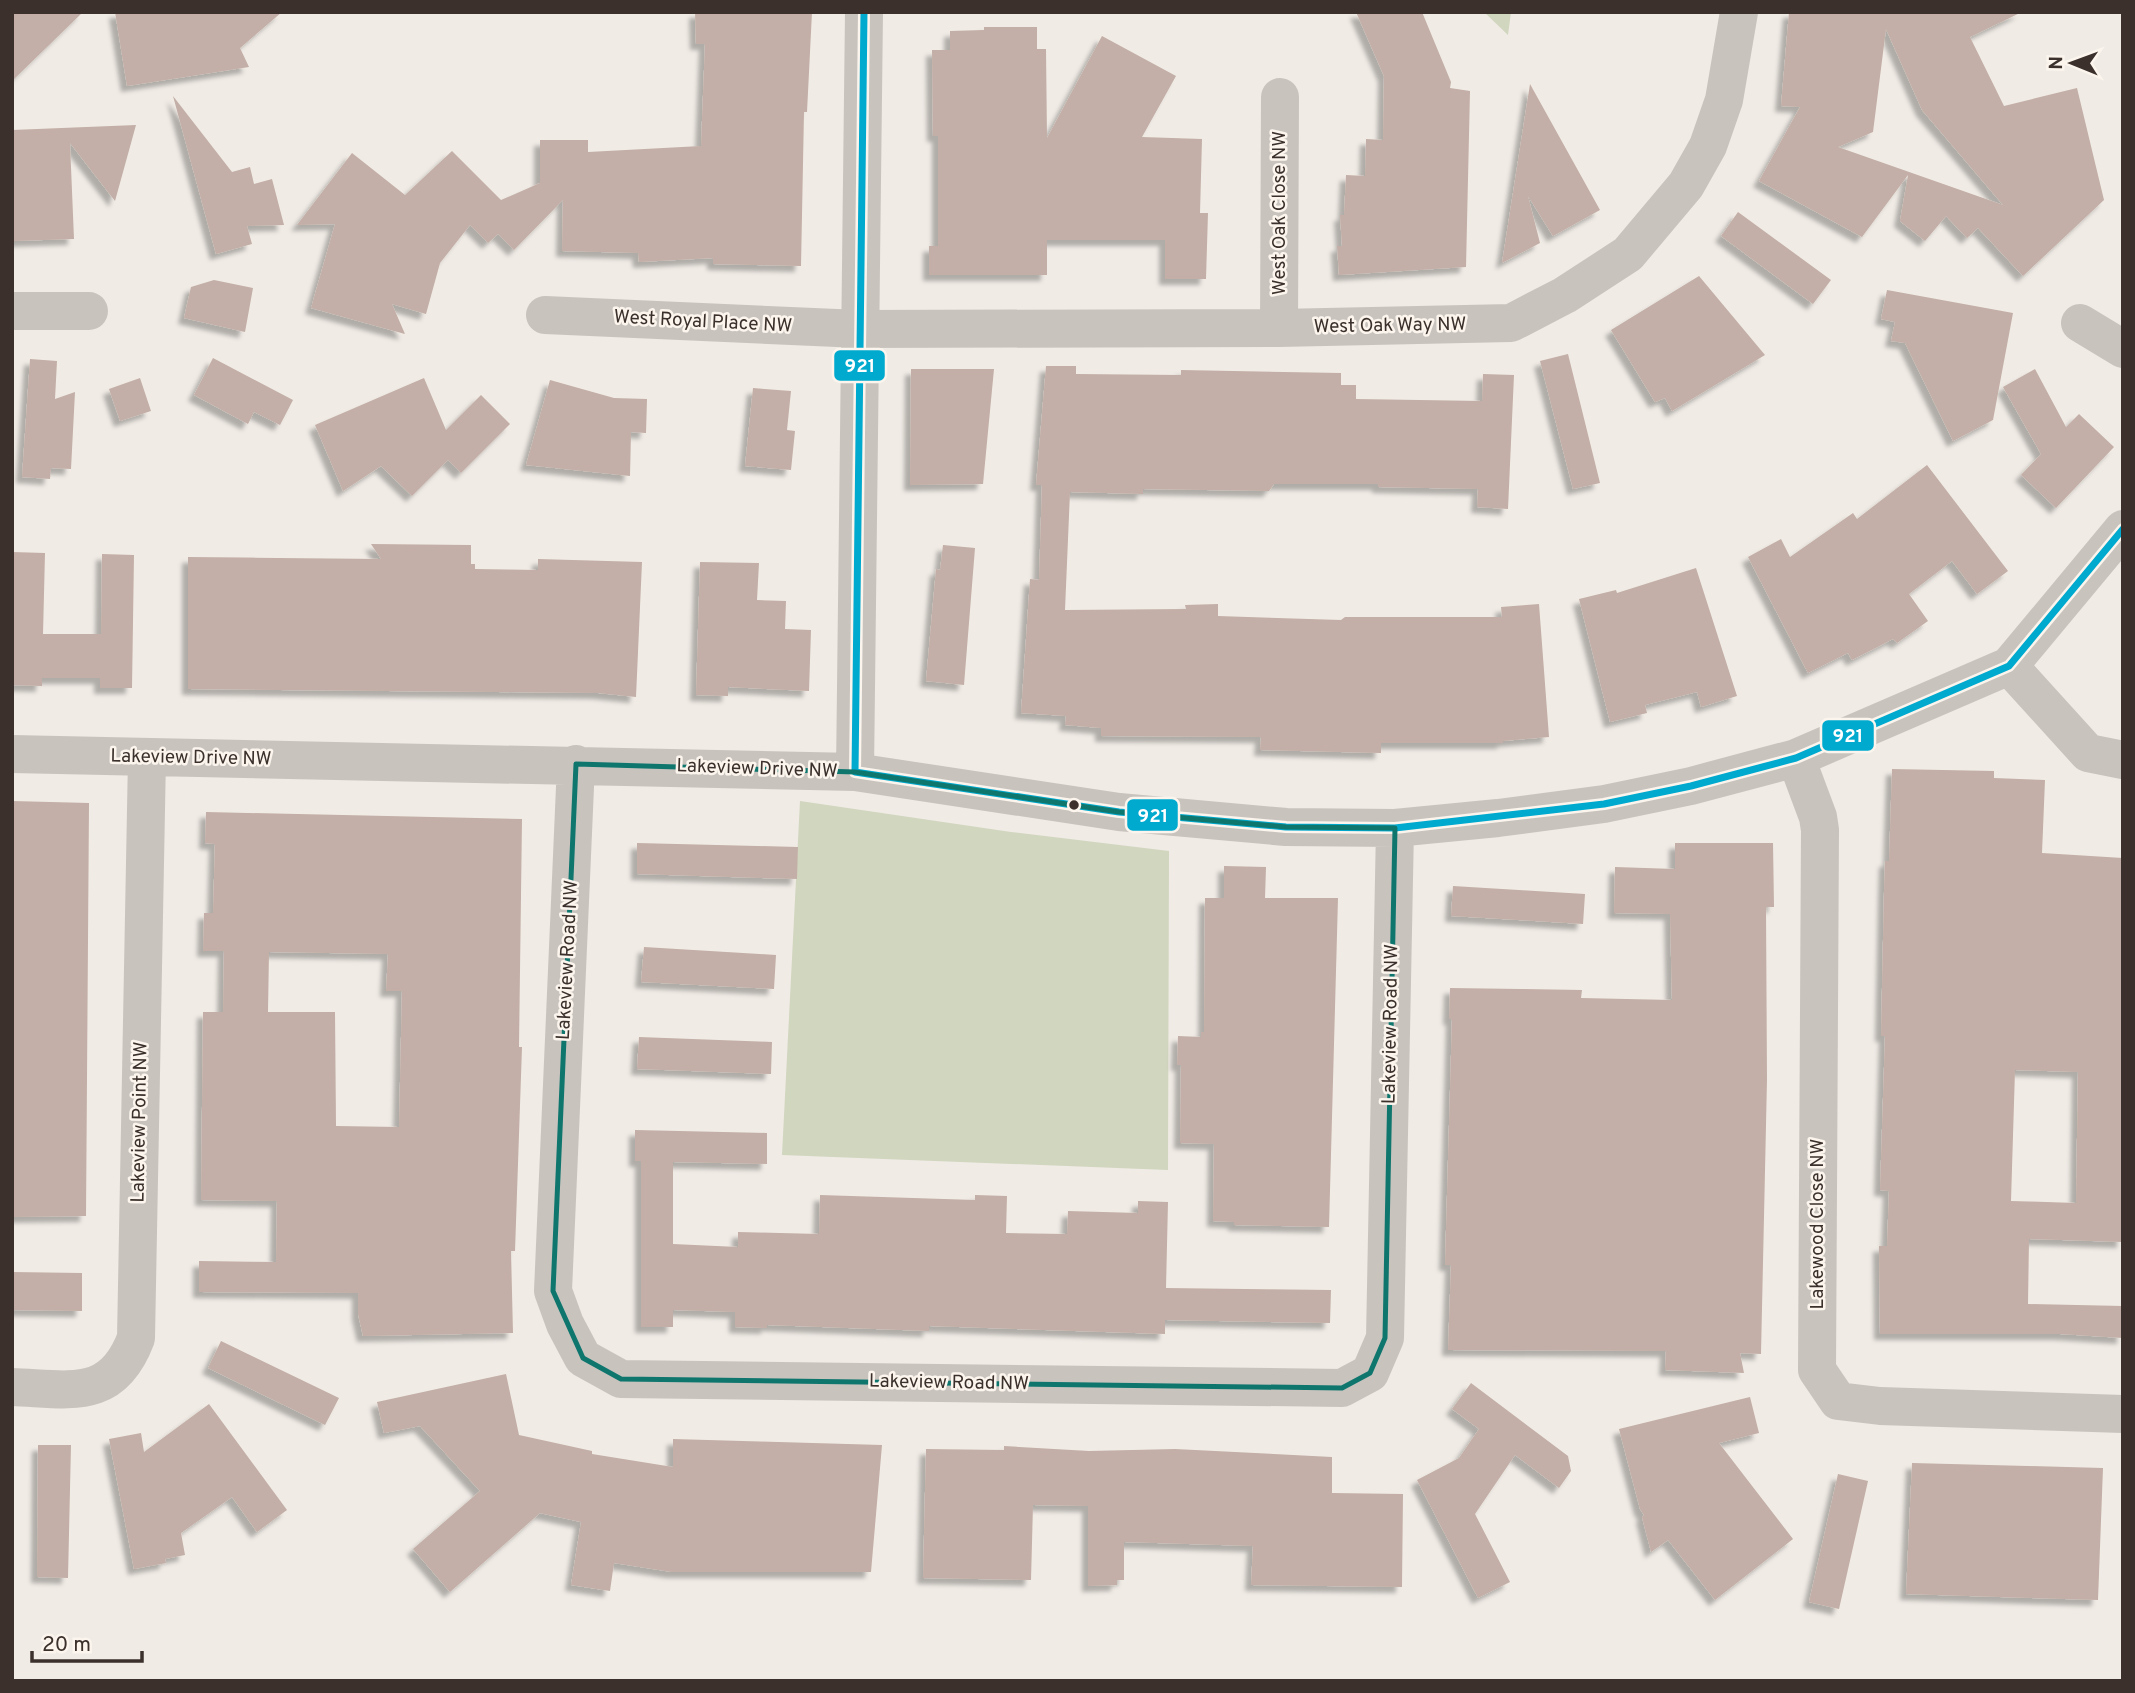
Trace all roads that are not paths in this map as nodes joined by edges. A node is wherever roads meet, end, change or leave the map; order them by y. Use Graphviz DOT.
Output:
graph roads {
  1 [pos="864,12"];
  2 [pos="1739,12"];
  3 [pos="1280,97"];
  4 [pos="12,311"];
  5 [pos="89,311"];
  6 [pos="545,315"];
  7 [pos="2080,323"];
  8 [pos="1279,328"];
  9 [pos="860,329"];
  10 [pos="2123,349"];
  11 [pos="2123,529"];
  12 [pos="2009,666"];
  13 [pos="12,754"];
  14 [pos="147,757"];
  15 [pos="1796,758"];
  16 [pos="2123,760"];
  17 [pos="576,764"];
  18 [pos="855,772"];
  19 [pos="1395,828"];
  20 [pos="12,1387"];
  21 [pos="2123,1414"];
  1 -- 9 [label="street"];
  2 -- 8 [label="street, West Oak Way NW"];
  3 -- 8 [label="street, West Oak Close NW"];
  4 -- 5 [label="street"];
  6 -- 9 [label="street, West Royal Place NW"];
  7 -- 10 [label="street"];
  8 -- 9 [label="street, West Oak Way NW"];
  9 -- 18 [label="street"];
  11 -- 12 [label="street, Lakeview Drive NW"];
  12 -- 15 [label="street, Lakeview Drive NW"];
  12 -- 16 [label="street"];
  13 -- 14 [label="street, Lakeview Drive NW"];
  14 -- 17 [label="street, Lakeview Drive NW"];
  14 -- 20 [label="street, Lakeview Point NW"];
  15 -- 19 [label="street, Lakeview Drive NW"];
  15 -- 21 [label="street, Lakewood Close NW"];
  17 -- 18 [label="street, Lakeview Drive NW"];
  17 -- 19 [label="street, Lakeview Road NW"];
  18 -- 19 [label="street, Lakeview Drive NW"];
}
